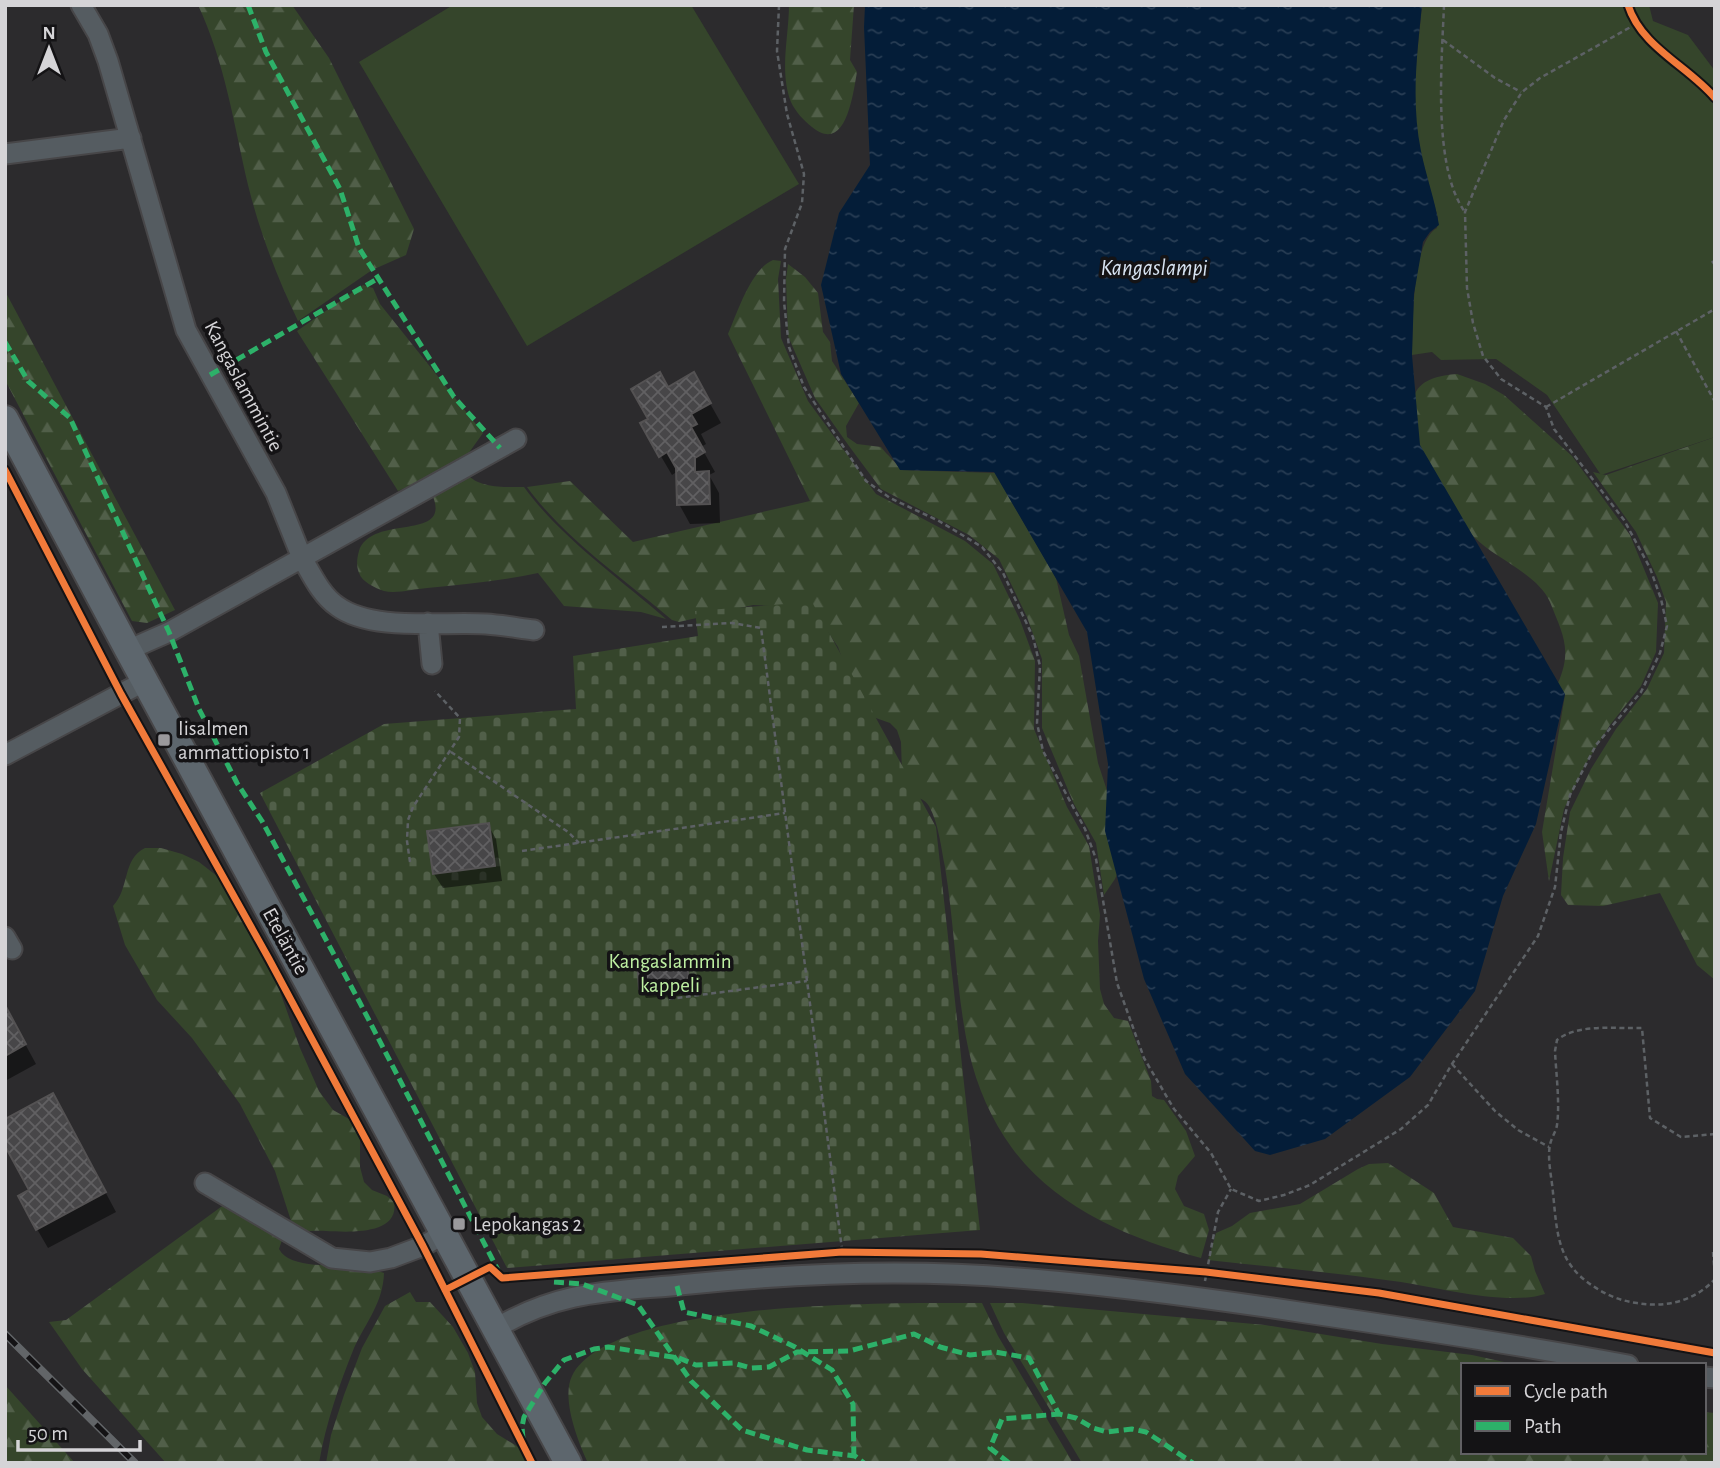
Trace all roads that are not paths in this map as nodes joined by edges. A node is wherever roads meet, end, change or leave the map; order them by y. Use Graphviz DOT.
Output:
graph roads {
  1 [pos="81,5"];
  2 [pos="131,138"];
  3 [pos="5,154"];
  4 [pos="5,419"];
  5 [pos="516,439"];
  6 [pos="302,558"];
  7 [pos="428,622"];
  8 [pos="534,630"];
  9 [pos="128,650"];
  10 [pos="432,664"];
  11 [pos="145,681"];
  12 [pos="5,755"];
  13 [pos="205,1184"];
  14 [pos="445,1233"];
  15 [pos="496,1328"];
  16 [pos="1618,1363"];
  17 [pos="568,1463"];
  1 -- 2 [label="street, Kangaslammintie"];
  2 -- 3 [label="street"];
  2 -- 6 [label="street, Kangaslammintie"];
  4 -- 9 [label="street, Eteläntie"];
  5 -- 6 [label="street"];
  6 -- 7 [label="street, Kangaslammintie"];
  6 -- 9 [label="street"];
  7 -- 8 [label="street, Kangaslammintie"];
  7 -- 10 [label="street"];
  9 -- 11 [label="street, Eteläntie"];
  11 -- 12 [label="street"];
  11 -- 14 [label="street, Eteläntie"];
  13 -- 14 [label="street"];
  14 -- 15 [label="street, Eteläntie"];
  15 -- 16 [label="street"];
  15 -- 17 [label="street, Eteläntie"];
}
